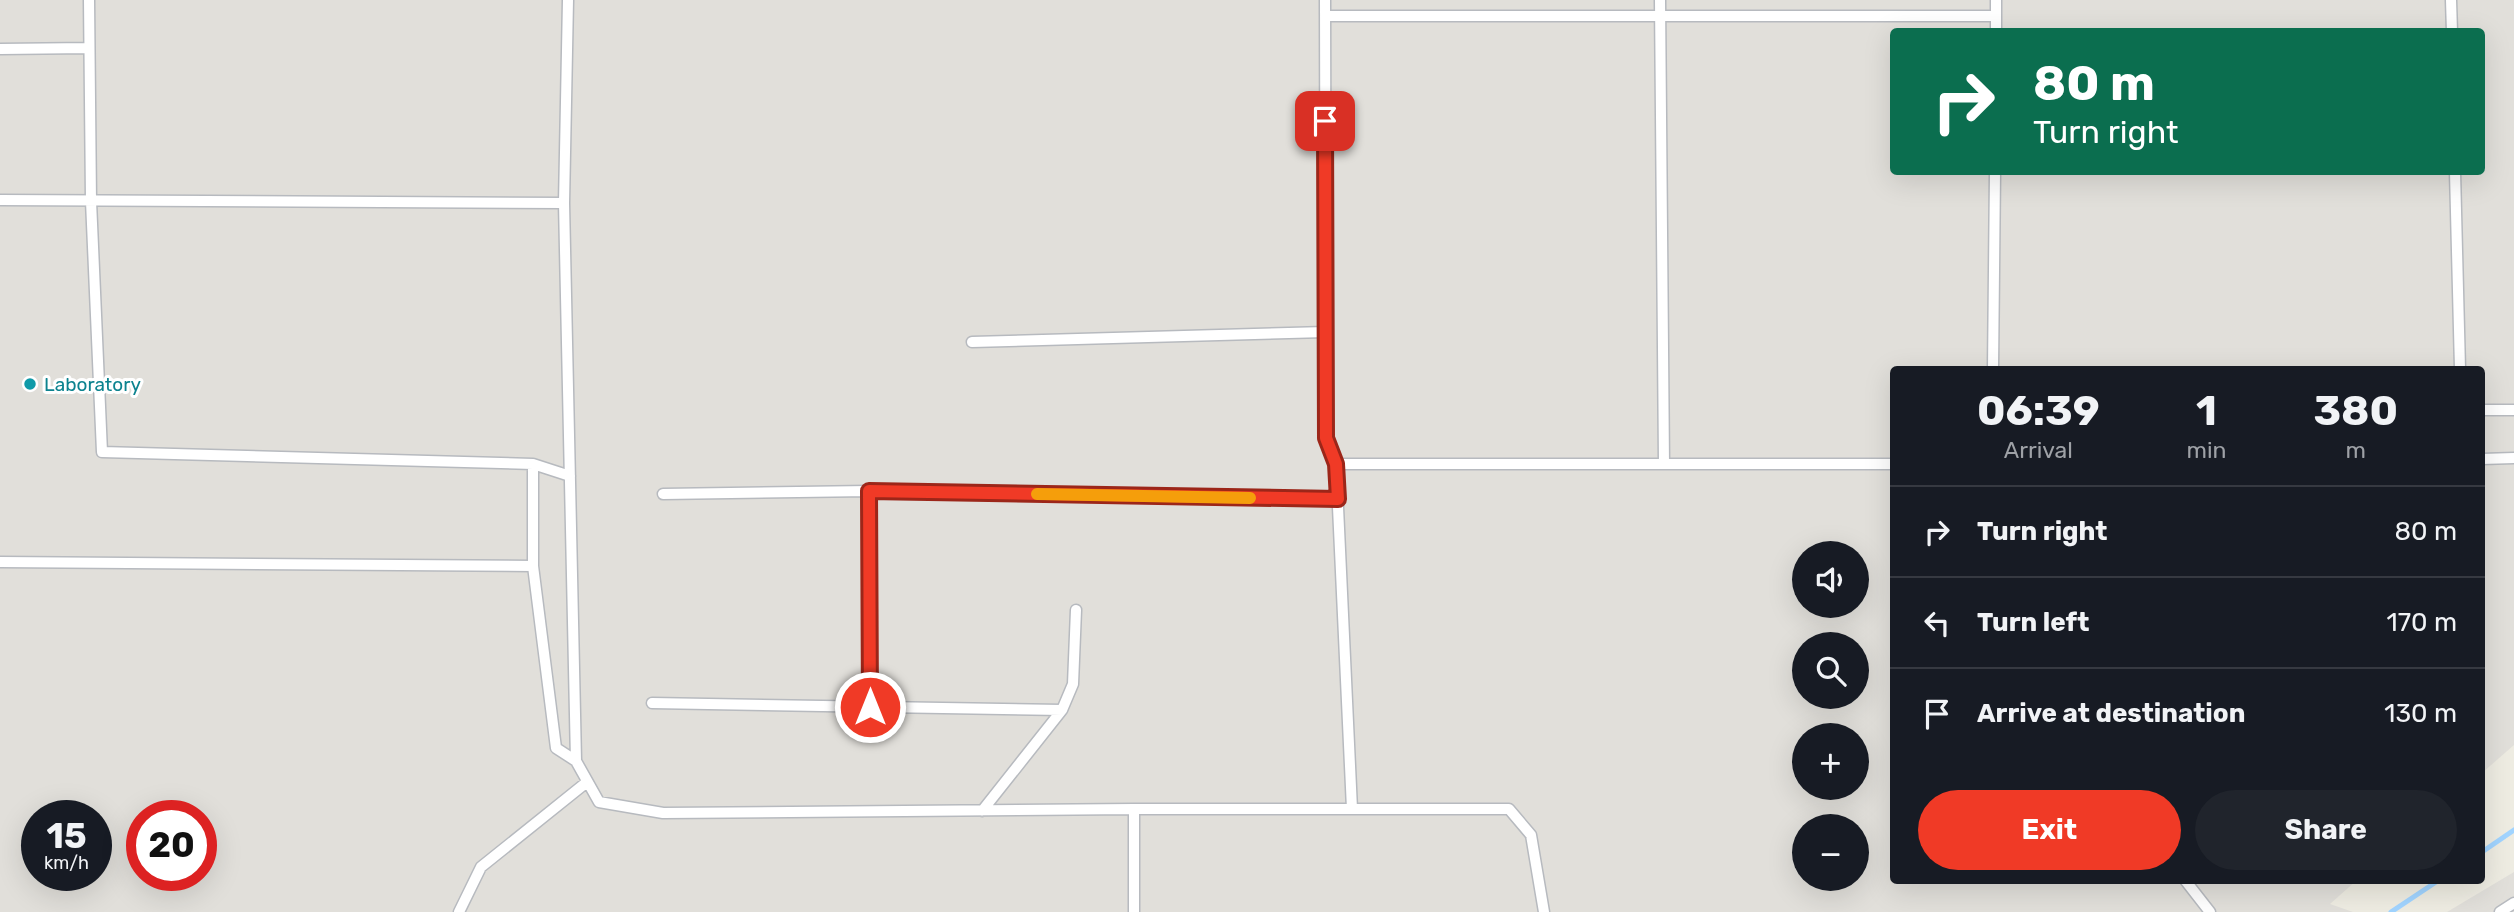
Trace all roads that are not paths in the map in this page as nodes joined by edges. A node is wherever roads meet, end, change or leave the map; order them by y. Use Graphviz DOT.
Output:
graph roads {
  1 [pos="89,0"];
  2 [pos="568,0"];
  3 [pos="1325,0"];
  4 [pos="1660,0"];
  5 [pos="1996,0"];
  6 [pos="2451,0"];
  7 [pos="1325,16"];
  8 [pos="1660,16"];
  9 [pos="1996,16"];
  10 [pos="1996,28"];
  11 [pos="2452,28"];
  12 [pos="89,48"];
  13 [pos="0,49"];
  14 [pos="1995,175"];
  15 [pos="2455,175"];
  16 [pos="0,200"];
  17 [pos="91,201"];
  18 [pos="565,204"];
  19 [pos="1326,332"];
  20 [pos="972,342"];
  21 [pos="1993,366"];
  22 [pos="2460,366"];
  23 [pos="2485,410"];
  24 [pos="2514,410"];
  25 [pos="2514,458"];
  26 [pos="2485,459"];
  27 [pos="533,464"];
  28 [pos="1336,464"];
  29 [pos="1664,464"];
  30 [pos="1890,464"];
  31 [pos="570,476"];
  32 [pos="869,491"];
  33 [pos="663,494"];
  34 [pos="1338,499"];
  35 [pos="0,562"];
  36 [pos="533,566"];
  37 [pos="1076,610"];
  38 [pos="652,704"];
  39 [pos="870,707"];
  40 [pos="1062,710"];
  41 [pos="576,761"];
  42 [pos="587,782"];
  43 [pos="1134,809"];
  44 [pos="1352,809"];
  45 [pos="982,811"];
  46 [pos="2188,884"];
  47 [pos="2514,904"];
  48 [pos="459,912"];
  49 [pos="1135,912"];
  50 [pos="1544,912"];
  51 [pos="2210,912"];
  52 [pos="2500,912"];
  1 -- 12 [label="lane"];
  2 -- 18 [label="lane"];
  3 -- 7 [label="lane"];
  4 -- 8 [label="lane"];
  5 -- 9 [label="lane"];
  6 -- 11 [label="lane"];
  7 -- 8 [label="lane"];
  7 -- 19 [label="lane"];
  8 -- 9 [label="lane"];
  8 -- 29 [label="lane"];
  9 -- 10 [label="lane"];
  12 -- 13 [label="lane"];
  12 -- 17 [label="lane"];
  14 -- 21 [label="lane"];
  15 -- 22 [label="lane"];
  16 -- 17 [label="lane"];
  17 -- 18 [label="lane"];
  17 -- 27 [label="lane"];
  18 -- 31 [label="lane"];
  19 -- 20 [label="lane"];
  19 -- 28 [label="lane"];
  23 -- 24 [label="lane"];
  25 -- 26 [label="lane"];
  27 -- 31 [label="lane"];
  27 -- 36 [label="lane"];
  28 -- 29 [label="lane"];
  28 -- 34 [label="lane"];
  29 -- 30 [label="lane"];
  31 -- 41 [label="lane"];
  32 -- 33 [label="lane"];
  32 -- 34 [label="lane"];
  32 -- 39 [label="lane"];
  34 -- 44 [label="lane"];
  35 -- 36 [label="lane"];
  36 -- 41 [label="lane"];
  37 -- 40 [label="lane"];
  38 -- 39 [label="lane"];
  39 -- 40 [label="lane"];
  40 -- 45 [label="lane"];
  41 -- 42 [label="lane"];
  42 -- 45 [label="lane"];
  42 -- 48 [label="lane"];
  43 -- 44 [label="lane"];
  43 -- 45 [label="lane"];
  43 -- 49 [label="lane"];
  44 -- 50 [label="lane"];
  46 -- 51 [label="lane"];
  47 -- 52 [label="lane"];
}
